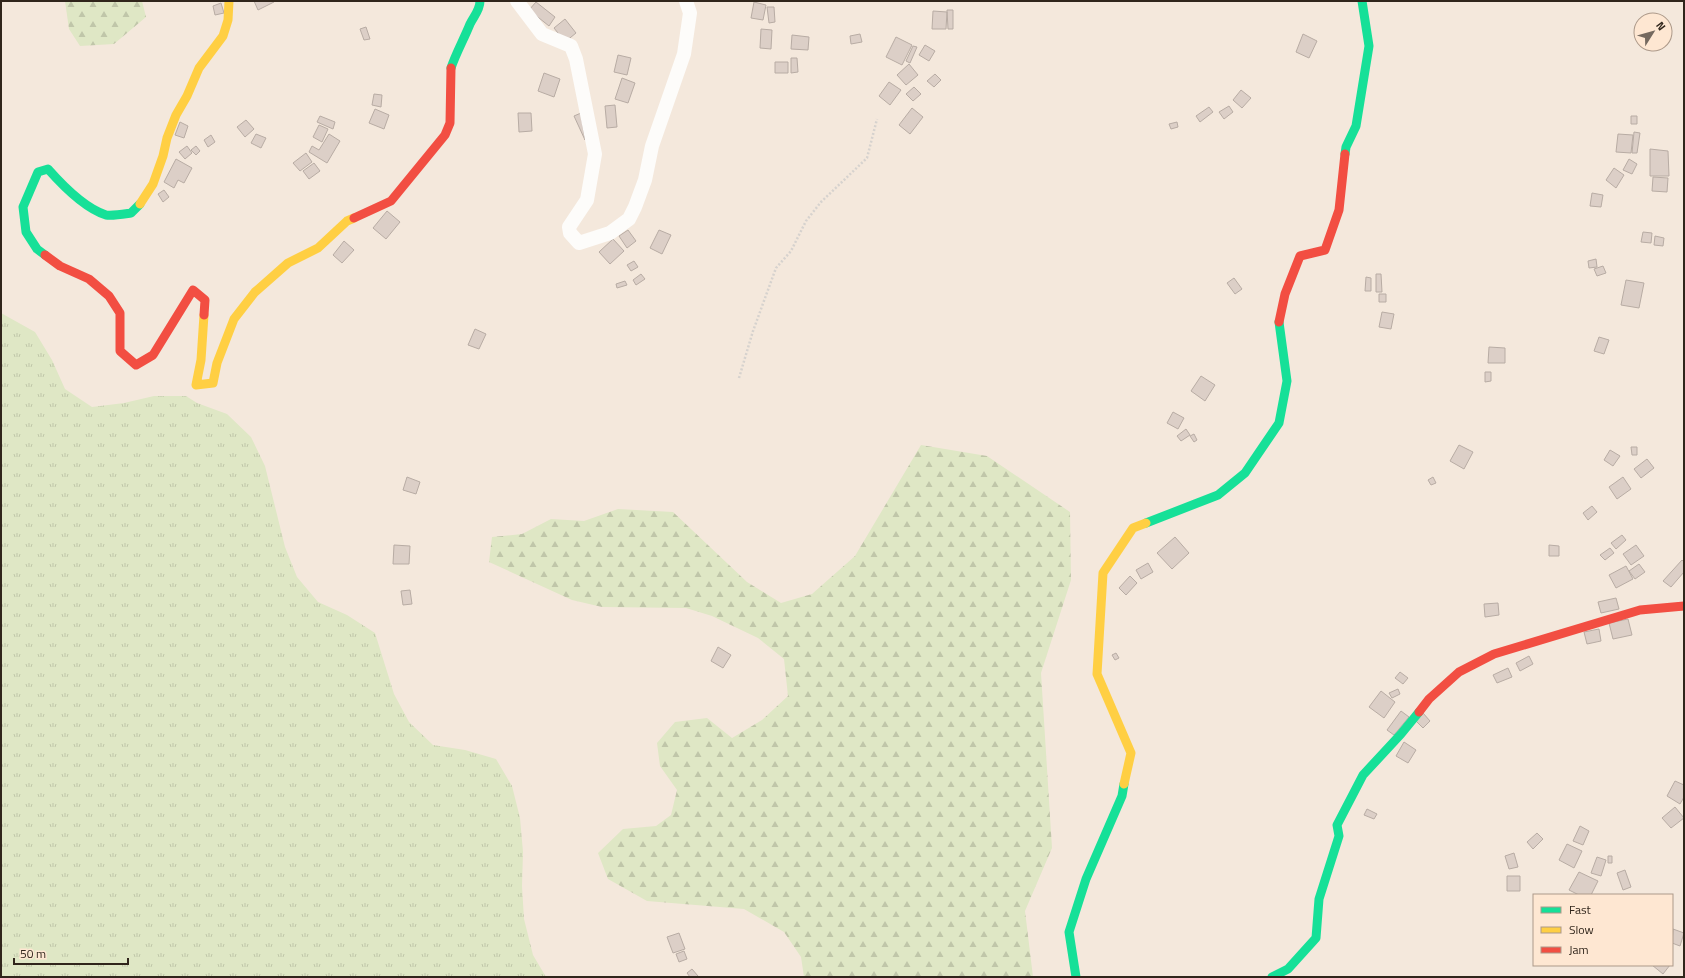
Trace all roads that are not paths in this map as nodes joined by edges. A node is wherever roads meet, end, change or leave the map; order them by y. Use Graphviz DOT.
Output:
graph roads {
  1 [pos="229,1"];
  2 [pos="480,1"];
  3 [pos="518,1"];
  4 [pos="686,1"];
  5 [pos="1362,1"];
  6 [pos="1684,606"];
  7 [pos="1076,977"];
  8 [pos="1272,977"];
  1 -- 2 [label="street"];
  3 -- 4 [label="street"];
  5 -- 7 [label="street"];
  6 -- 8 [label="street"];
}
